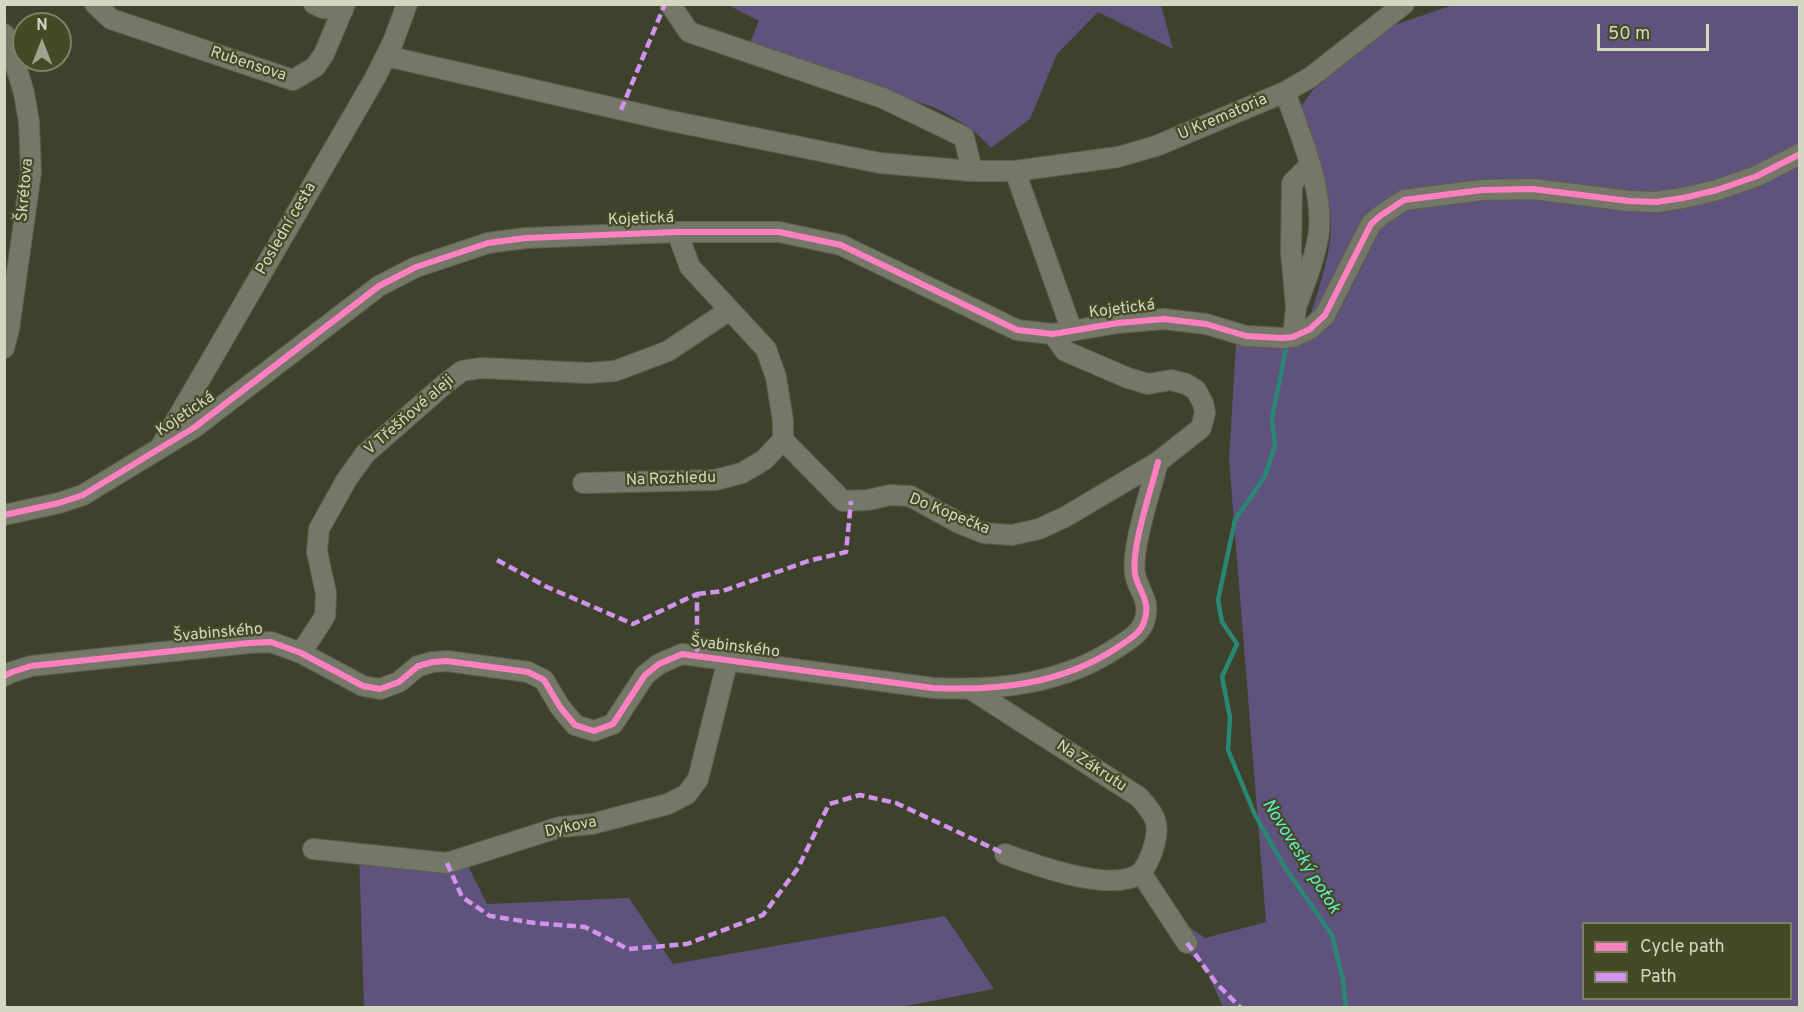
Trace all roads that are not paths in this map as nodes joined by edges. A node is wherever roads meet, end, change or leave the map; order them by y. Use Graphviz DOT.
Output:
graph roads {
  1 [pos="96,4"];
  2 [pos="314,4"];
  3 [pos="407,4"];
  4 [pos="670,4"];
  5 [pos="1404,4"];
  6 [pos="344,7"];
  7 [pos="4,34"];
  8 [pos="386,56"];
  9 [pos="1286,92"];
  10 [pos="1800,154"];
  11 [pos="1310,165"];
  12 [pos="972,171"];
  13 [pos="1015,171"];
  14 [pos="677,232"];
  15 [pos="1296,307"];
  16 [pos="728,310"];
  17 [pos="6,331"];
  18 [pos="1063,333"];
  19 [pos="1293,337"];
  20 [pos="783,440"];
  21 [pos="158,450"];
  22 [pos="1158,462"];
  23 [pos="583,483"];
  24 [pos="4,515"];
  25 [pos="301,653"];
  26 [pos="728,659"];
  27 [pos="4,676"];
  28 [pos="972,690"];
  29 [pos="313,849"];
  30 [pos="1005,854"];
  31 [pos="1141,873"];
  32 [pos="1187,943"];
  1 -- 6 [label="street, Rubensova"];
  2 -- 6 [label="street, Rubensova"];
  3 -- 8 [label="street, Poslední cesta"];
  4 -- 12 [label="street"];
  5 -- 9 [label="street, U Krematoria"];
  7 -- 17 [label="street, Škrétova"];
  8 -- 12 [label="street, U Krematoria"];
  8 -- 21 [label="street, Poslední cesta"];
  9 -- 11 [label="street"];
  9 -- 13 [label="street, U Krematoria"];
  10 -- 19 [label="street"];
  11 -- 15 [label="street"];
  11 -- 15 [label="street"];
  12 -- 13 [label="street, U Krematoria"];
  13 -- 18 [label="street, Kojetická"];
  14 -- 16 [label="street"];
  14 -- 18 [label="street, Kojetická"];
  14 -- 21 [label="street, Kojetická"];
  15 -- 19 [label="street"];
  16 -- 20 [label="street"];
  16 -- 25 [label="street, V Třešňové aleji"];
  18 -- 19 [label="street, Kojetická"];
  18 -- 22 [label="street"];
  20 -- 22 [label="street, Do Kopečka"];
  20 -- 23 [label="street, Na Rozhledu"];
  21 -- 24 [label="street, Kojetická"];
  22 -- 28 [label="street, Švabinského"];
  25 -- 26 [label="street, Švabinského"];
  25 -- 27 [label="street, Švabinského"];
  26 -- 28 [label="street, Švabinského"];
  26 -- 29 [label="street, Dykova"];
  28 -- 31 [label="street, Na Zákrutu"];
  30 -- 31 [label="street"];
  31 -- 32 [label="street"];
}
